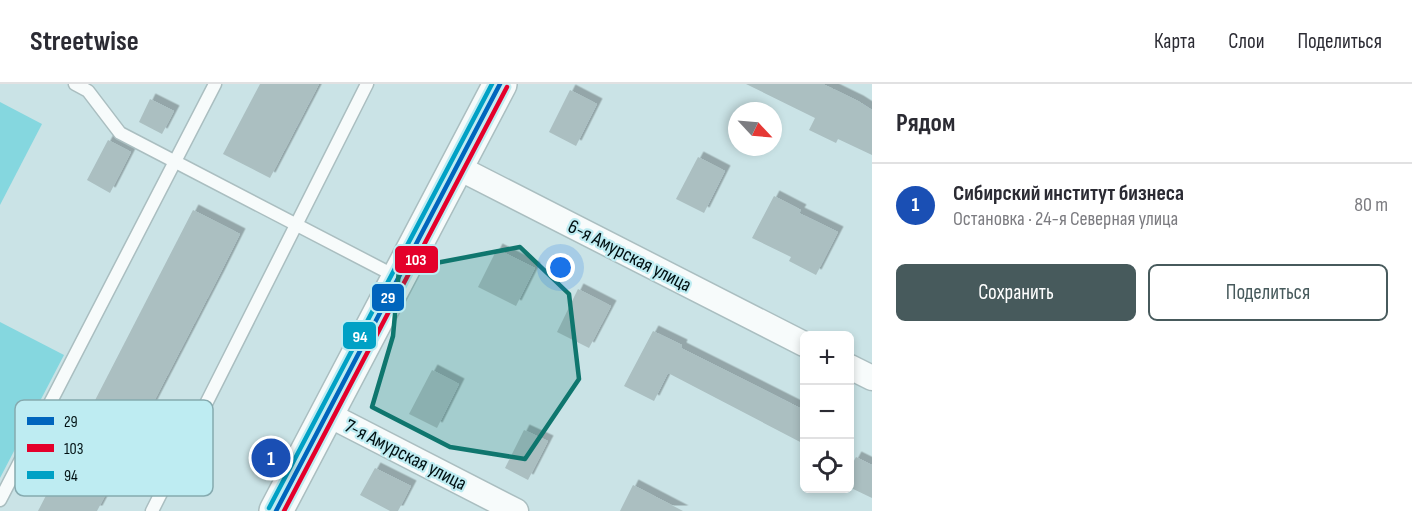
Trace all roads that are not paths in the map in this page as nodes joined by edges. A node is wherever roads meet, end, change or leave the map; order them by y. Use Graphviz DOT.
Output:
graph roads {
  1 [pos="75,84"];
  2 [pos="215,84"];
  3 [pos="367,84"];
  4 [pos="500,84"];
  5 [pos="175,162"];
  6 [pos="457,167"];
  7 [pos="295,224"];
  8 [pos="398,278"];
  9 [pos="800,342"];
  10 [pos="854,369"];
  11 [pos="872,378"];
  12 [pos="52,400"];
  13 [pos="207,400"];
  14 [pos="327,414"];
  15 [pos="15,471"];
  16 [pos="159,496"];
  17 [pos="0,500"];
  18 [pos="152,511"];
  19 [pos="276,511"];
  20 [pos="516,511"];
  1 -- 5 [label="lane"];
  2 -- 5 [label="lane"];
  3 -- 7 [label="lane"];
  4 -- 6 [label="main road"];
  5 -- 7 [label="lane"];
  5 -- 12 [label="lane"];
  6 -- 8 [label="main road"];
  6 -- 9 [label="street, 6-я Амурская улица"];
  7 -- 8 [label="lane"];
  7 -- 13 [label="lane"];
  8 -- 14 [label="main road"];
  10 -- 11 [label="street"];
  14 -- 19 [label="main road"];
  14 -- 20 [label="street, 7-я Амурская улица"];
  15 -- 17 [label="lane"];
  16 -- 18 [label="lane"];
}
